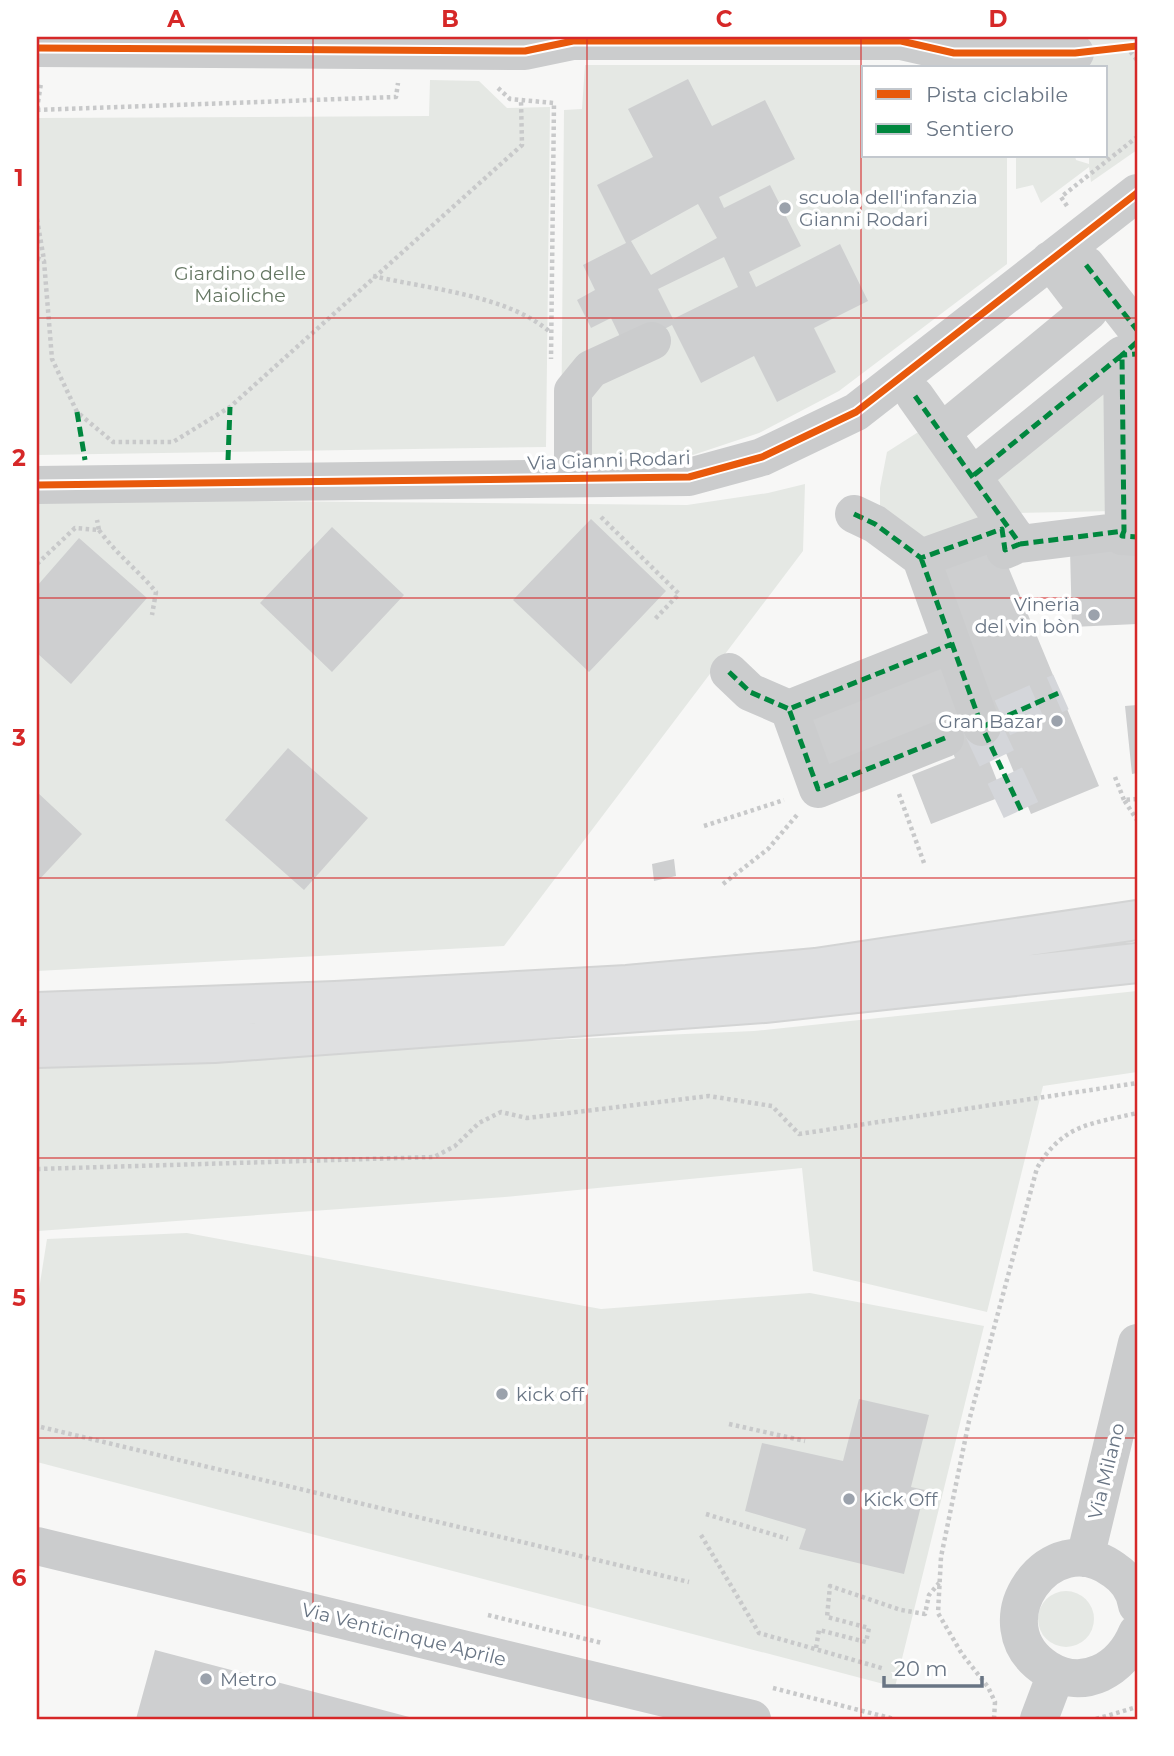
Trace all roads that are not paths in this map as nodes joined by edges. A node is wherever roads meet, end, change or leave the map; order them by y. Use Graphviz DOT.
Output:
graph roads {
  1 [pos="902,39"];
  2 [pos="194,42"];
  3 [pos="37,48"];
  4 [pos="1075,52"];
  5 [pos="1137,192"];
  6 [pos="1068,263"];
  7 [pos="652,341"];
  8 [pos="1133,345"];
  9 [pos="915,396"];
  10 [pos="942,432"];
  11 [pos="974,475"];
  12 [pos="573,478"];
  13 [pos="37,485"];
  14 [pos="854,514"];
  15 [pos="1130,534"];
  16 [pos="1020,544"];
  17 [pos="920,558"];
  18 [pos="951,644"];
  19 [pos="729,672"];
  20 [pos="789,709"];
  21 [pos="982,727"];
  22 [pos="945,738"];
  23 [pos="1137,920"];
  24 [pos="1137,963"];
  25 [pos="37,1012"];
  26 [pos="37,1048"];
  27 [pos="1137,1343"];
  28 [pos="43,1544"];
  29 [pos="1085,1558"];
  30 [pos="1137,1608"];
  31 [pos="1056,1674"];
  32 [pos="752,1719"];
  33 [pos="1039,1719"];
  1 -- 2 [label="street"];
  1 -- 4 [label="street"];
  2 -- 3 [label="street"];
  5 -- 6 [label="street, Via Gianni Rodari"];
  6 -- 8 [label="street"];
  6 -- 10 [label="street"];
  6 -- 12 [label="street, Via Gianni Rodari"];
  7 -- 12 [label="street"];
  8 -- 11 [label="street"];
  8 -- 15 [label="street"];
  9 -- 10 [label="street"];
  10 -- 11 [label="street"];
  11 -- 16 [label="street"];
  12 -- 13 [label="street, Via Gianni Rodari"];
  14 -- 17 [label="street"];
  15 -- 16 [label="street"];
  16 -- 17 [label="street"];
  17 -- 18 [label="street"];
  18 -- 20 [label="street"];
  18 -- 21 [label="street"];
  19 -- 20 [label="street"];
  20 -- 22 [label="street"];
  23 -- 25 [label="highway"];
  24 -- 26 [label="highway"];
  27 -- 29 [label="street, Via Milano"];
  28 -- 32 [label="street, Via Venticinque Aprile"];
  29 -- 30 [label="street"];
  29 -- 31 [label="street"];
  30 -- 31 [label="street"];
  31 -- 33 [label="street"];
}
